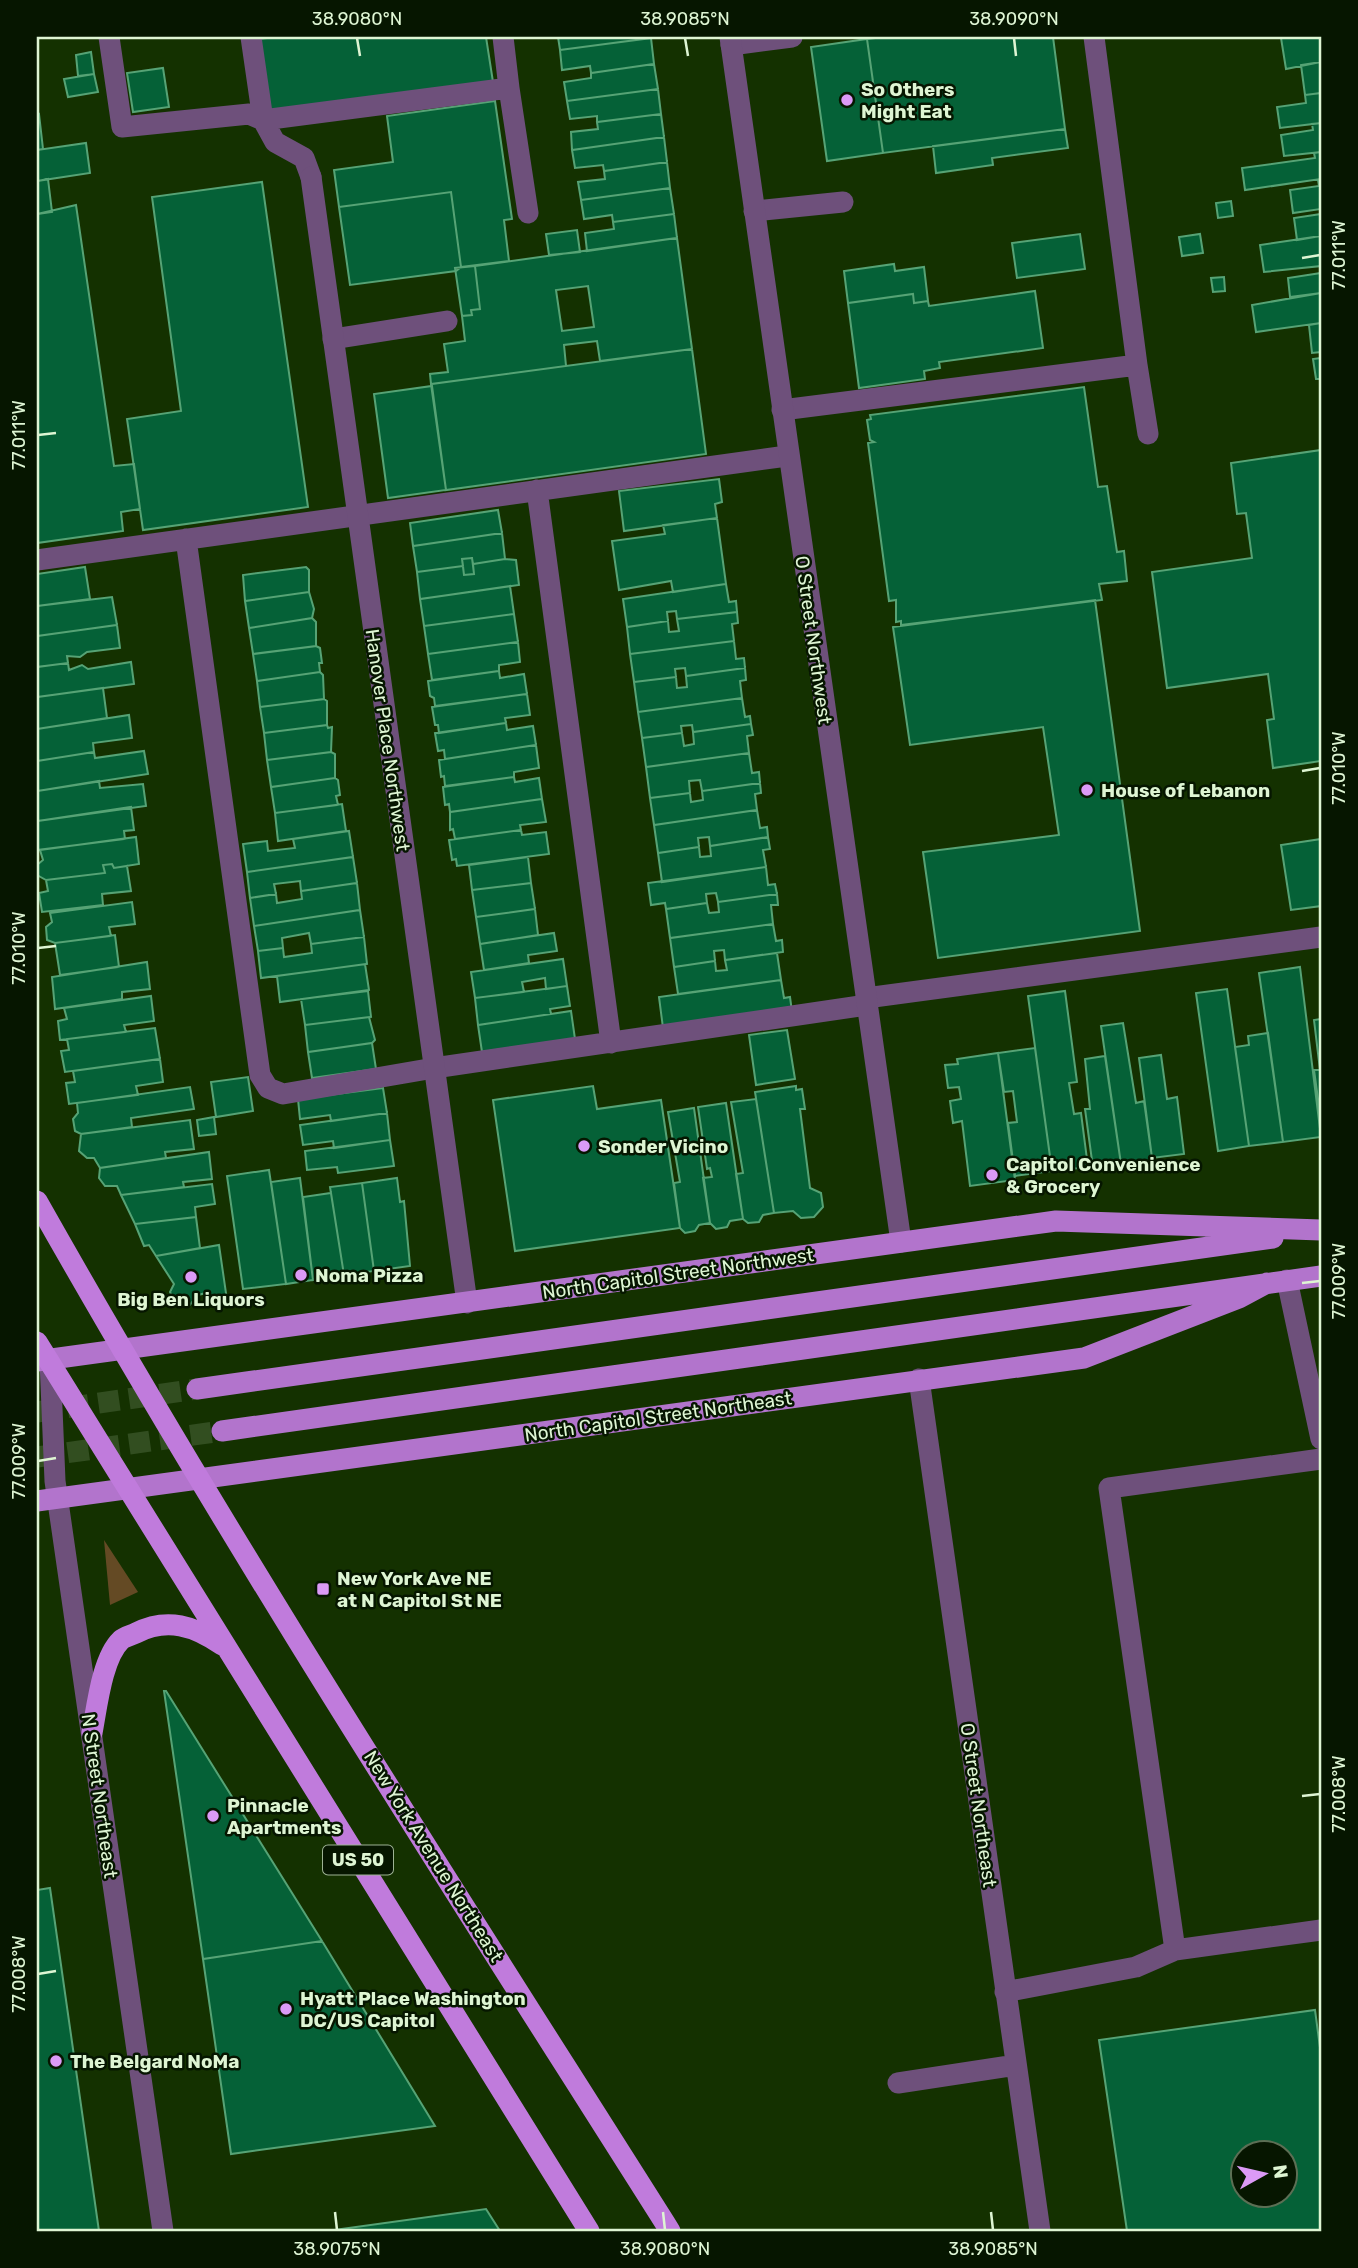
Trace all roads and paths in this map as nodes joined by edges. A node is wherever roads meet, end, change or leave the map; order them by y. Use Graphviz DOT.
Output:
graph roads {
  1 [pos="110,37"];
  2 [pos="251,37"];
  3 [pos="503,37"];
  4 [pos="792,37"];
  5 [pos="1094,37"];
  6 [pos="731,41"];
  7 [pos="509,88"];
  8 [pos="262,120"];
  9 [pos="843,202"];
  10 [pos="754,211"];
  11 [pos="528,213"];
  12 [pos="447,321"];
  13 [pos="333,339"];
  14 [pos="1137,365"];
  15 [pos="782,410"];
  16 [pos="1148,434"];
  17 [pos="788,456"];
  18 [pos="537,491"];
  19 [pos="356,515"];
  20 [pos="186,539"];
  21 [pos="37,560"];
  22 [pos="1321,937"];
  23 [pos="866,1001"];
  24 [pos="611,1042"];
  25 [pos="435,1068"];
  26 [pos="37,1201"];
  27 [pos="1321,1231"];
  28 [pos="901,1242"];
  29 [pos="1321,1276"];
  30 [pos="1277,1282"];
  31 [pos="467,1303"];
  32 [pos="37,1342"];
  33 [pos="121,1352"];
  34 [pos="43,1361"];
  35 [pos="919,1379"];
  36 [pos="197,1390"];
  37 [pos="222,1431"];
  38 [pos="1321,1439"];
  39 [pos="1321,1459"];
  40 [pos="199,1479"];
  41 [pos="129,1488"];
  42 [pos="47,1500"];
  43 [pos="227,1649"];
  44 [pos="92,1733"];
  45 [pos="1321,1930"];
  46 [pos="1175,1950"];
  47 [pos="1005,1992"];
  48 [pos="1016,2065"];
  49 [pos="898,2082"];
  50 [pos="163,2231"];
  51 [pos="589,2231"];
  52 [pos="670,2231"];
  53 [pos="1040,2231"];
  1 -- 8 [label="street"];
  2 -- 8 [label="street"];
  3 -- 7 [label="street"];
  4 -- 6 [label="street"];
  5 -- 14 [label="street"];
  6 -- 10 [label="street, O Street Northwest"];
  7 -- 8 [label="street"];
  7 -- 11 [label="street"];
  8 -- 13 [label="street, Hanover Place Northwest"];
  9 -- 10 [label="street"];
  10 -- 15 [label="street, O Street Northwest"];
  12 -- 13 [label="street"];
  13 -- 19 [label="street, Hanover Place Northwest"];
  14 -- 15 [label="street"];
  14 -- 16 [label="street"];
  15 -- 17 [label="street, O Street Northwest"];
  17 -- 18 [label="street"];
  17 -- 23 [label="street, O Street Northwest"];
  18 -- 19 [label="street"];
  18 -- 24 [label="street"];
  19 -- 20 [label="street"];
  19 -- 25 [label="street, Hanover Place Northwest"];
  20 -- 21 [label="street"];
  20 -- 25 [label="street"];
  22 -- 23 [label="street"];
  23 -- 24 [label="street"];
  23 -- 28 [label="street, O Street Northwest"];
  24 -- 25 [label="street"];
  25 -- 31 [label="street, Hanover Place Northwest"];
  26 -- 33 [label="highway, New York Avenue Northeast"];
  27 -- 28 [label="main road, North Capitol Street Northwest"];
  27 -- 36 [label="main road, North Capitol Street Northwest"];
  28 -- 31 [label="main road, North Capitol Street Northwest"];
  29 -- 30 [label="main road, North Capitol Street Northeast"];
  30 -- 35 [label="main road, North Capitol Street Northeast"];
  30 -- 37 [label="main road, North Capitol Street Northeast"];
  30 -- 38 [label="street"];
  31 -- 33 [label="main road, North Capitol Street Northwest"];
  32 -- 34 [label="highway, US 50"];
  33 -- 34 [label="main road, North Capitol Street Northwest"];
  33 -- 40 [label="highway, New York Avenue Northeast"];
  34 -- 41 [label="highway, US 50"];
  34 -- 42 [label="street, N Street Northeast"];
  35 -- 40 [label="main road, North Capitol Street Northeast"];
  35 -- 47 [label="street, O Street Northeast"];
  39 -- 46 [label="street"];
  40 -- 41 [label="main road, North Capitol Street Northeast"];
  40 -- 52 [label="highway, New York Avenue Northeast"];
  41 -- 42 [label="main road, North Capitol Street Northeast"];
  41 -- 43 [label="highway, US 50"];
  42 -- 44 [label="street, N Street Northeast"];
  43 -- 44 [label="highway"];
  43 -- 51 [label="highway, US 50"];
  44 -- 50 [label="street, N Street Northeast"];
  45 -- 46 [label="street"];
  46 -- 47 [label="street"];
  47 -- 48 [label="street, O Street Northeast"];
  48 -- 49 [label="street"];
  48 -- 53 [label="street, O Street Northeast"];
}
